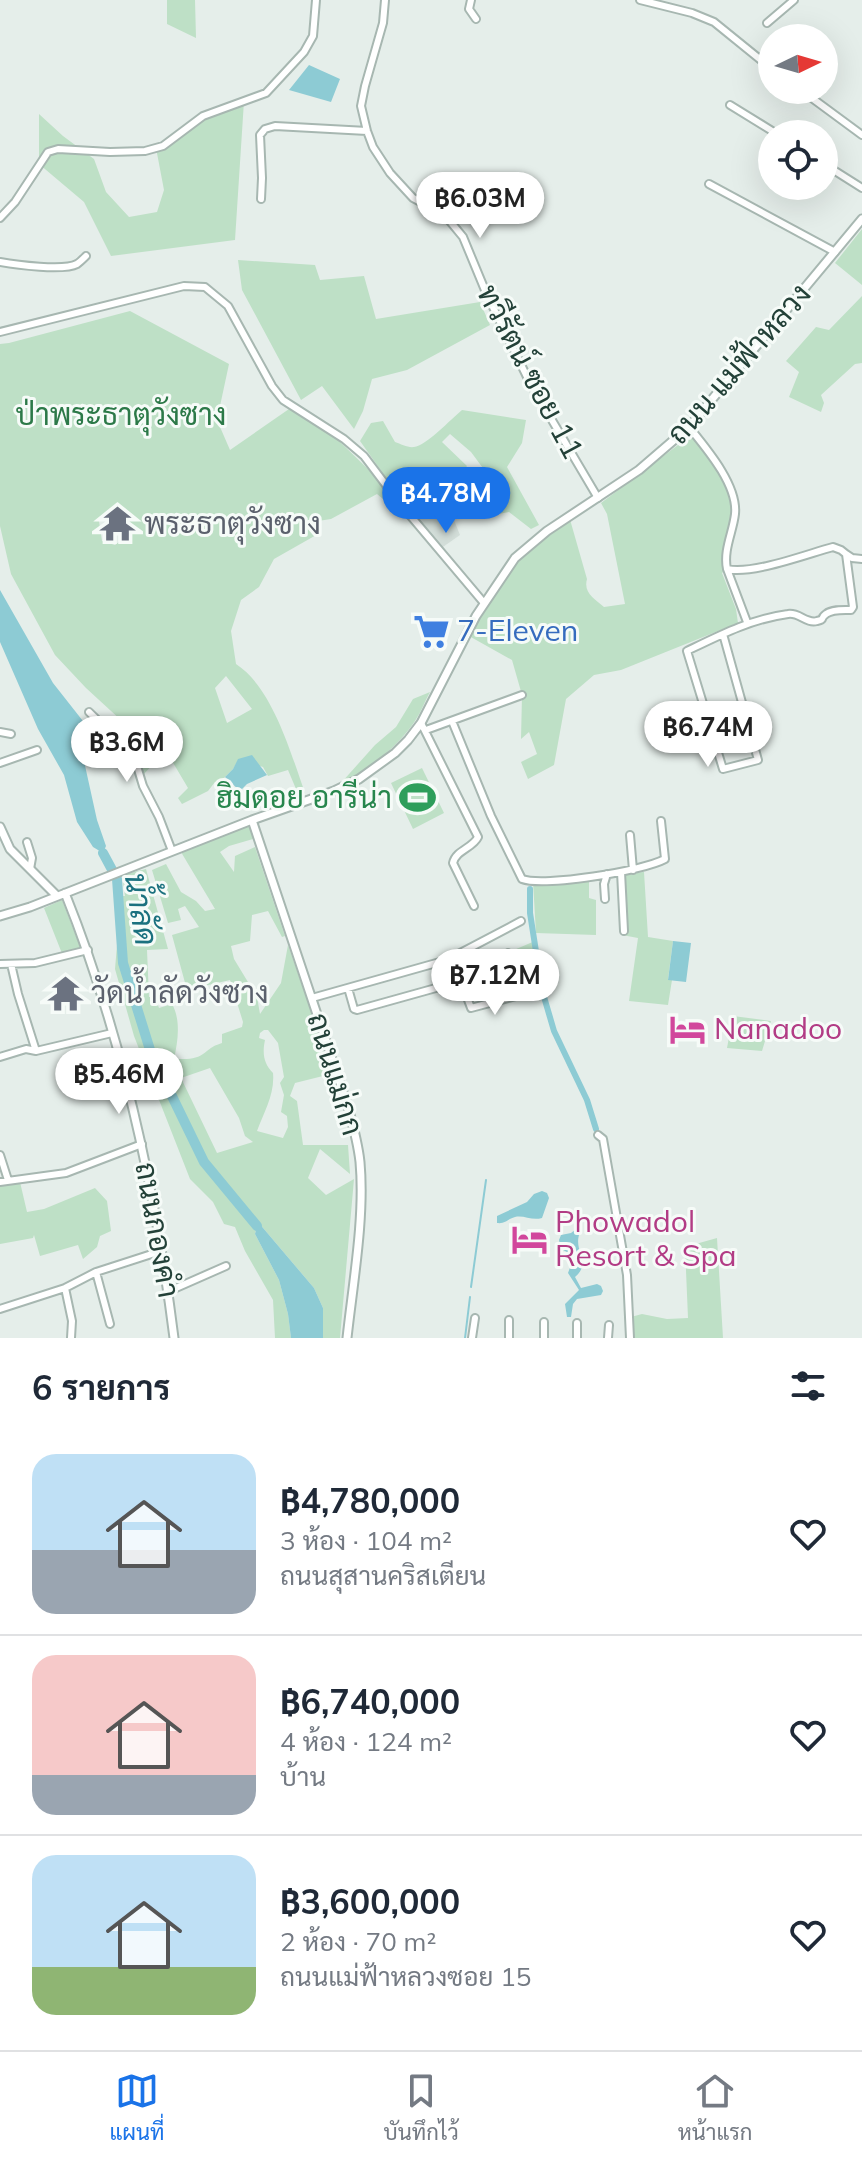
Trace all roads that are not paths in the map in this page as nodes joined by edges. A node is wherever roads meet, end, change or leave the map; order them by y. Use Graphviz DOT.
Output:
graph roads {
  1 [pos="316,0"];
  2 [pos="385,0"];
  3 [pos="471,0"];
  4 [pos="640,0"];
  5 [pos="794,0"];
  6 [pos="476,19"];
  7 [pos="767,23"];
  8 [pos="758,59"];
  9 [pos="820,104"];
  10 [pos="730,105"];
  11 [pos="758,122"];
  12 [pos="367,131"];
  13 [pos="862,135"];
  14 [pos="838,173"];
  15 [pos="709,184"];
  16 [pos="862,188"];
  17 [pos="261,199"];
  18 [pos="0,218"];
  19 [pos="862,219"];
  20 [pos="835,252"];
  21 [pos="86,256"];
  22 [pos="0,262"];
  23 [pos="0,332"];
  24 [pos="689,427"];
  25 [pos="598,498"];
  26 [pos="846,554"];
  27 [pos="862,559"];
  28 [pos="727,569"];
  29 [pos="484,603"];
  30 [pos="747,622"];
  31 [pos="723,634"];
  32 [pos="522,695"];
  33 [pos="89,712"];
  34 [pos="452,721"];
  35 [pos="423,727"];
  36 [pos="0,732"];
  37 [pos="11,734"];
  38 [pos="37,750"];
  39 [pos="0,763"];
  40 [pos="252,820"];
  41 [pos="661,821"];
  42 [pos="0,827"];
  43 [pos="630,835"];
  44 [pos="27,842"];
  45 [pos="172,851"];
  46 [pos="30,869"];
  47 [pos="633,870"];
  48 [pos="621,872"];
  49 [pos="607,874"];
  50 [pos="61,895"];
  51 [pos="605,899"];
  52 [pos="474,906"];
  53 [pos="0,916"];
  54 [pos="521,921"];
  55 [pos="624,931"];
  56 [pos="88,950"];
  57 [pos="508,953"];
  58 [pos="452,957"];
  59 [pos="0,964"];
  60 [pos="11,964"];
  61 [pos="461,981"];
  62 [pos="348,988"];
  63 [pos="312,998"];
  64 [pos="112,1033"];
  65 [pos="36,1051"];
  66 [pos="0,1057"];
  67 [pos="598,1135"];
  68 [pos="142,1144"];
  69 [pos="0,1155"];
  70 [pos="4,1181"];
  71 [pos="161,1251"];
  72 [pos="226,1266"];
  73 [pos="96,1272"];
  74 [pos="65,1288"];
  75 [pos="167,1292"];
  76 [pos="0,1309"];
  77 [pos="475,1318"];
  78 [pos="509,1320"];
  79 [pos="544,1322"];
  80 [pos="577,1323"];
  81 [pos="110,1324"];
  82 [pos="609,1325"];
  83 [pos="71,1338"];
  84 [pos="174,1338"];
  85 [pos="347,1338"];
  86 [pos="472,1338"];
  87 [pos="509,1338"];
  88 [pos="544,1338"];
  89 [pos="577,1338"];
  90 [pos="608,1338"];
  91 [pos="630,1338"];
  1 -- 18 [label="street"];
  2 -- 12 [label="street, ทวีรัตน์ ซอย 11"];
  3 -- 6 [label="street"];
  4 -- 8 [label="street"];
  5 -- 7 [label="street"];
  9 -- 13 [label="street"];
  10 -- 11 [label="street"];
  12 -- 17 [label="street"];
  12 -- 25 [label="street, ทวีรัตน์ ซอย 11"];
  14 -- 16 [label="street"];
  15 -- 20 [label="street"];
  19 -- 20 [label="street, ถนน แม่ฟ้าหลวง"];
  20 -- 24 [label="street, ถนน แม่ฟ้าหลวง"];
  21 -- 22 [label="street"];
  23 -- 29 [label="street"];
  24 -- 25 [label="street, ถนน แม่ฟ้าหลวง"];
  24 -- 28 [label="street"];
  25 -- 29 [label="street, ถนน แม่ฟ้าหลวง"];
  26 -- 27 [label="street"];
  26 -- 28 [label="street"];
  26 -- 30 [label="street"];
  28 -- 30 [label="street"];
  29 -- 35 [label="street, ถนน แม่ฟ้าหลวง"];
  30 -- 31 [label="street"];
  31 -- 31 [label="street"];
  32 -- 34 [label="street"];
  33 -- 45 [label="street"];
  34 -- 35 [label="street"];
  34 -- 49 [label="street"];
  35 -- 40 [label="street, ถนน แม่ฟ้าหลวง"];
  35 -- 52 [label="street"];
  36 -- 37 [label="street"];
  38 -- 39 [label="street"];
  40 -- 45 [label="street, ถนน แม่ฟ้าหลวง"];
  40 -- 63 [label="street, ถนนแม่กก"];
  41 -- 47 [label="street"];
  42 -- 46 [label="street"];
  43 -- 47 [label="street"];
  44 -- 46 [label="street"];
  45 -- 50 [label="street, ถนน แม่ฟ้าหลวง"];
  46 -- 50 [label="street"];
  47 -- 48 [label="street"];
  48 -- 49 [label="street"];
  48 -- 55 [label="street"];
  49 -- 51 [label="street"];
  50 -- 53 [label="street, ถนน แม่ฟ้าหลวง"];
  50 -- 56 [label="street, ถนนกองคำ"];
  54 -- 58 [label="street"];
  56 -- 60 [label="street"];
  56 -- 64 [label="street, ถนนกองคำ"];
  57 -- 61 [label="street"];
  58 -- 61 [label="street"];
  58 -- 62 [label="street"];
  59 -- 60 [label="street"];
  60 -- 65 [label="street"];
  61 -- 62 [label="street"];
  62 -- 63 [label="street"];
  63 -- 85 [label="street, ถนนแม่กก"];
  64 -- 65 [label="street"];
  64 -- 68 [label="street, ถนนกองคำ"];
  65 -- 66 [label="street"];
  67 -- 91 [label="street"];
  68 -- 70 [label="street"];
  68 -- 71 [label="street, ถนนกองคำ"];
  69 -- 70 [label="street"];
  71 -- 73 [label="street"];
  71 -- 75 [label="street, ถนนกองคำ"];
  72 -- 75 [label="street"];
  73 -- 74 [label="street"];
  73 -- 81 [label="street"];
  74 -- 76 [label="street"];
  74 -- 83 [label="street"];
  75 -- 84 [label="street, ถนนกองคำ"];
  77 -- 86 [label="street"];
  78 -- 87 [label="street"];
  79 -- 88 [label="street"];
  80 -- 89 [label="street"];
  82 -- 90 [label="street"];
}
